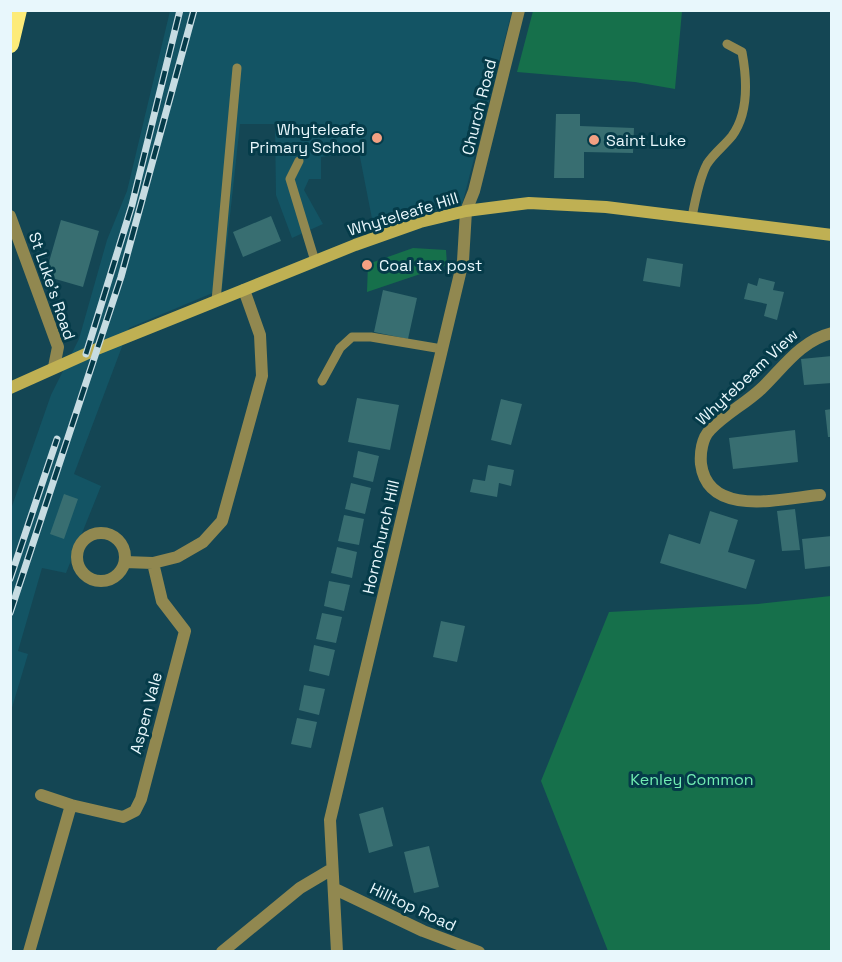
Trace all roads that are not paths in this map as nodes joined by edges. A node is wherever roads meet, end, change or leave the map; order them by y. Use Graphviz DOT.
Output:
graph roads {
  1 [pos="519,10"];
  2 [pos="727,44"];
  3 [pos="237,68"];
  4 [pos="299,161"];
  5 [pos="466,211"];
  6 [pos="10,216"];
  7 [pos="692,218"];
  8 [pos="831,235"];
  9 [pos="315,261"];
  10 [pos="244,290"];
  11 [pos="216,301"];
  12 [pos="831,333"];
  13 [pos="442,349"];
  14 [pos="54,367"];
  15 [pos="322,381"];
  16 [pos="10,388"];
  17 [pos="820,495"];
  18 [pos="125,562"];
  19 [pos="153,563"];
  20 [pos="41,795"];
  21 [pos="71,805"];
  22 [pos="332,869"];
  23 [pos="335,890"];
  24 [pos="29,951"];
  25 [pos="222,951"];
  26 [pos="337,951"];
  27 [pos="479,951"];
  1 -- 5 [label="street, Church Road"];
  2 -- 7 [label="lane"];
  3 -- 11 [label="lane"];
  4 -- 9 [label="lane"];
  5 -- 7 [label="street, Whyteleafe Hill"];
  5 -- 9 [label="street, Whyteleafe Hill"];
  5 -- 13 [label="street, Hornchurch Hill"];
  6 -- 14 [label="street, St Luke's Road"];
  7 -- 8 [label="street, Whyteleafe Hill"];
  9 -- 10 [label="street, Whyteleafe Hill"];
  10 -- 11 [label="street, Whyteleafe Hill"];
  10 -- 19 [label="street"];
  11 -- 14 [label="street, Whyteleafe Hill"];
  12 -- 17 [label="street, Whytebeam View"];
  13 -- 15 [label="lane"];
  13 -- 22 [label="street, Hornchurch Hill"];
  14 -- 16 [label="street, Whyteleafe Hill"];
  18 -- 18 [label="street"];
  18 -- 19 [label="street"];
  19 -- 21 [label="street, Aspen Vale"];
  20 -- 21 [label="street, Aspen Vale"];
  21 -- 24 [label="street"];
  22 -- 23 [label="street, Hornchurch Hill"];
  22 -- 25 [label="street"];
  23 -- 26 [label="street, Hornchurch Hill"];
  23 -- 27 [label="street, Hilltop Road"];
}
